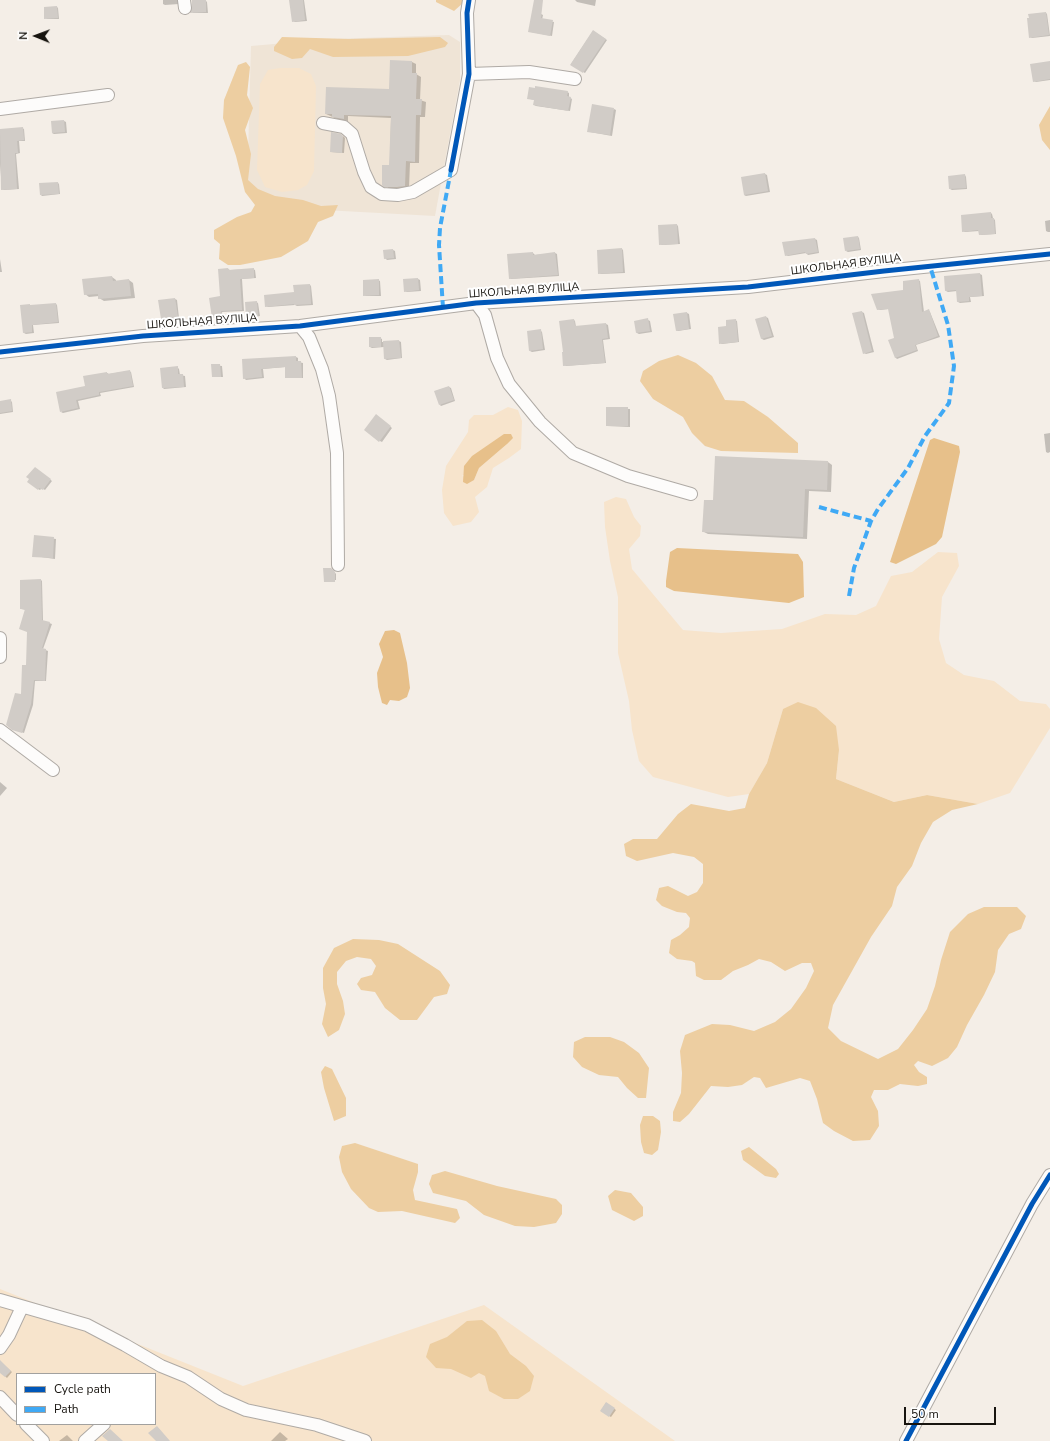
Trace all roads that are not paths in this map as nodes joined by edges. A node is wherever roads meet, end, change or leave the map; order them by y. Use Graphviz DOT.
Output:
graph roads {
  1 [pos="469,0"];
  2 [pos="469,74"];
  3 [pos="575,79"];
  4 [pos="108,95"];
  5 [pos="0,109"];
  6 [pos="323,123"];
  7 [pos="1050,254"];
  8 [pos="476,303"];
  9 [pos="300,326"];
  10 [pos="0,352"];
  11 [pos="692,494"];
  12 [pos="338,564"];
  13 [pos="0,638"];
  14 [pos="0,657"];
  15 [pos="0,730"];
  16 [pos="53,770"];
  17 [pos="1050,1175"];
  18 [pos="0,1300"];
  19 [pos="22,1307"];
  20 [pos="0,1348"];
  21 [pos="158,1370"];
  22 [pos="0,1397"];
  23 [pos="16,1414"];
  24 [pos="27,1425"];
  25 [pos="103,1425"];
  26 [pos="43,1441"];
  27 [pos="85,1441"];
  28 [pos="365,1441"];
  29 [pos="906,1441"];
  1 -- 2 [label="street"];
  2 -- 3 [label="street"];
  2 -- 6 [label="street"];
  4 -- 5 [label="street"];
  7 -- 8 [label="street, ШКОЛЬНАЯ ВУЛІЦА"];
  8 -- 9 [label="street, ШКОЛЬНАЯ ВУЛІЦА"];
  8 -- 11 [label="street"];
  9 -- 10 [label="street, ШКОЛЬНАЯ ВУЛІЦА"];
  9 -- 12 [label="street"];
  13 -- 14 [label="street"];
  15 -- 16 [label="street"];
  17 -- 29 [label="street"];
  18 -- 19 [label="street"];
  19 -- 20 [label="street"];
  19 -- 21 [label="street"];
  21 -- 28 [label="street"];
  22 -- 23 [label="street"];
  24 -- 26 [label="street"];
  25 -- 27 [label="street"];
}
